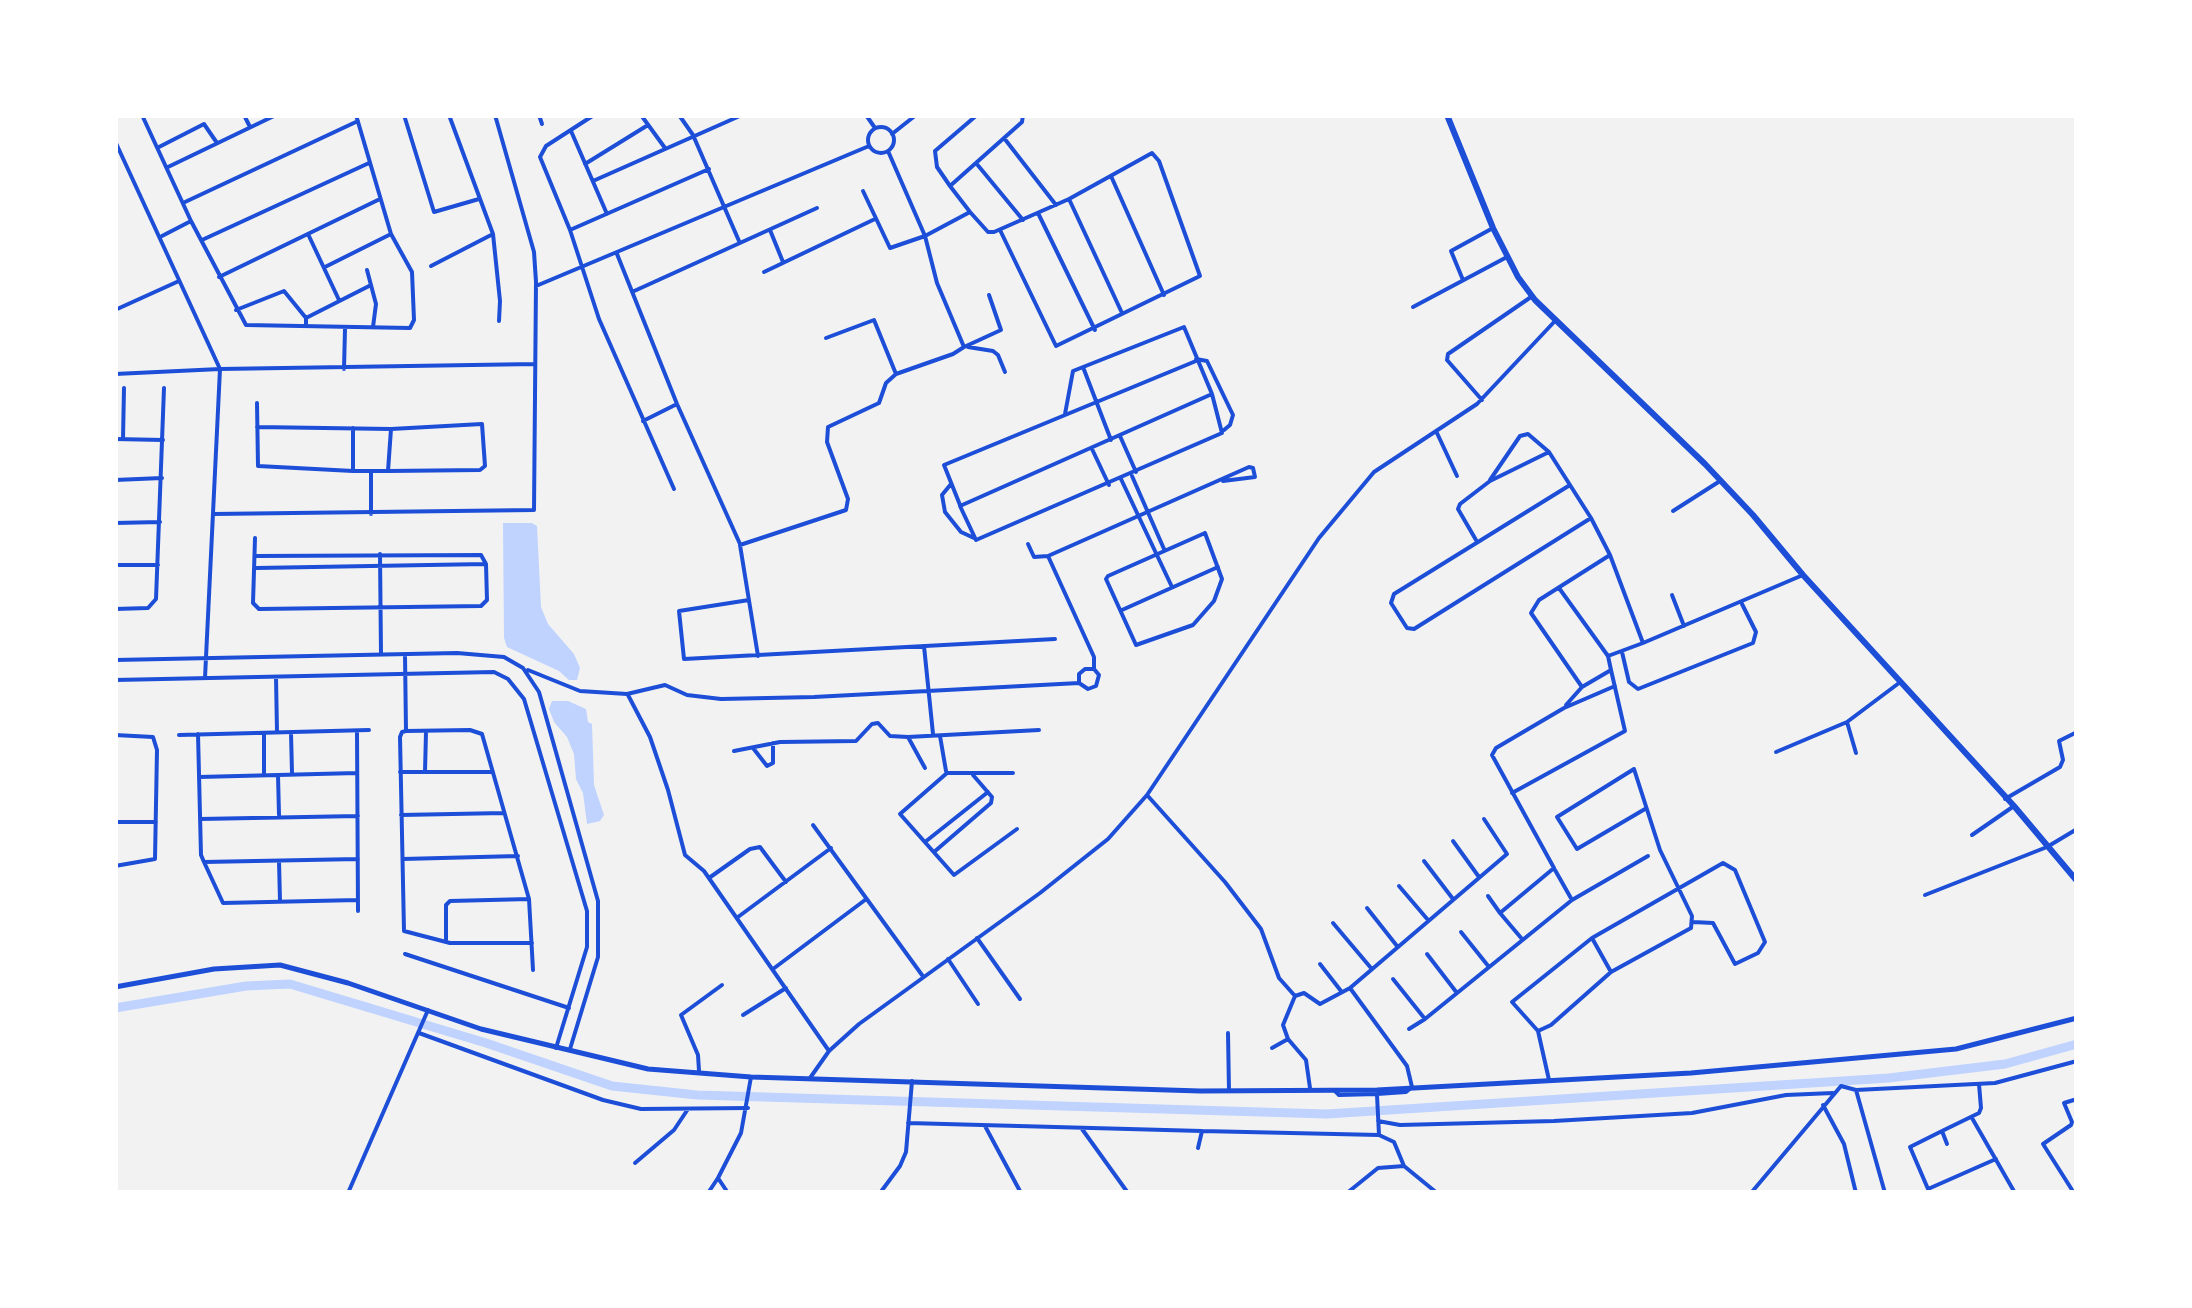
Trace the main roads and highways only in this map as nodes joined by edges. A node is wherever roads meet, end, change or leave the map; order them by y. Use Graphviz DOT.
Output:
graph roads {
  1 [pos="1447,115"];
  2 [pos="2077,882"];
  1 -- 2 [label="main road"];
}
